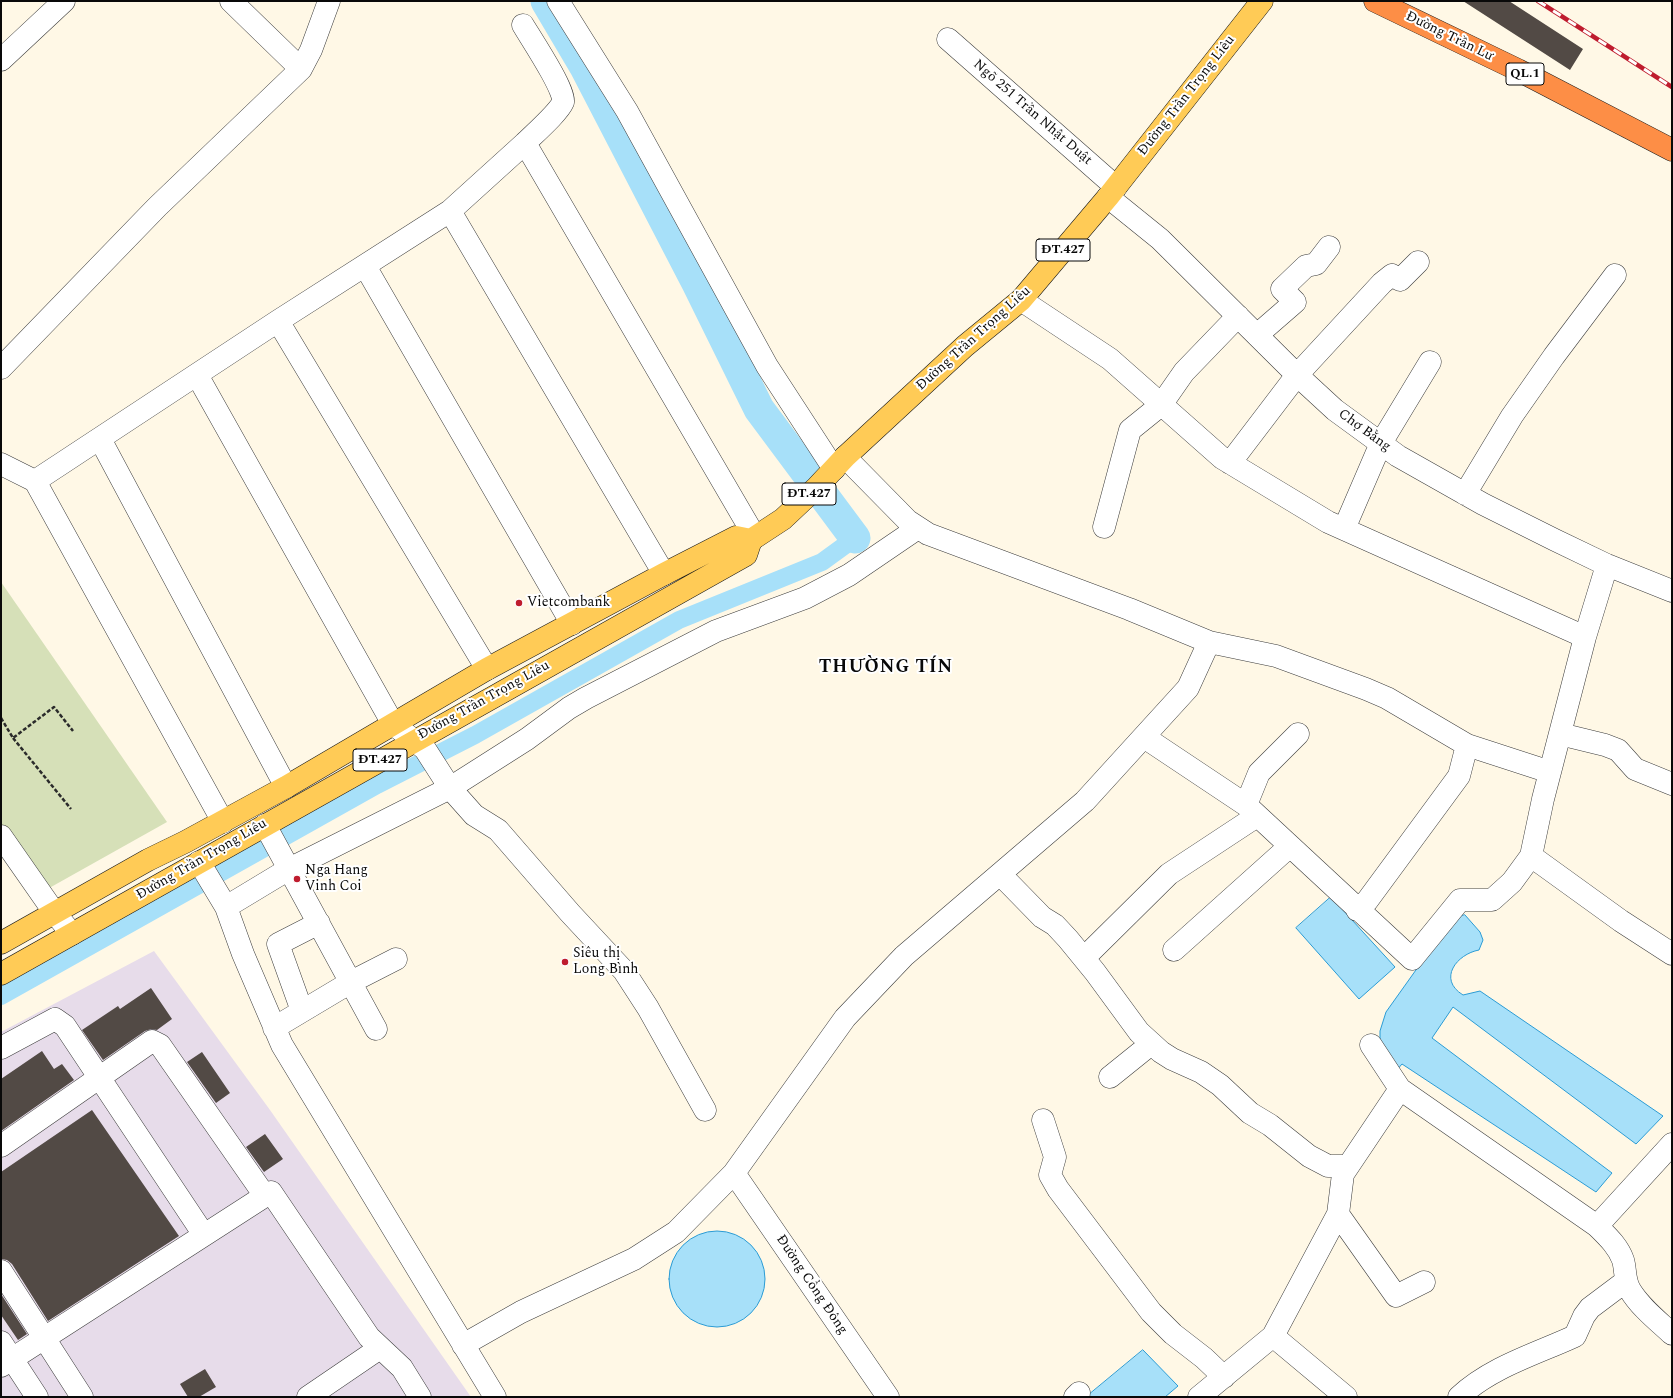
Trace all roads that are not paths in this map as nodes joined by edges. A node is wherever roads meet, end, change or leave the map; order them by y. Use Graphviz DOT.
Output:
graph roads {
  1 [pos="64,1"];
  2 [pos="231,1"];
  3 [pos="329,1"];
  4 [pos="558,1"];
  5 [pos="1262,1"];
  6 [pos="1375,1"];
  7 [pos="523,25"];
  8 [pos="948,39"];
  9 [pos="1,60"];
  10 [pos="301,69"];
  11 [pos="525,143"];
  12 [pos="1672,150"];
  13 [pos="1112,192"];
  14 [pos="450,211"];
  15 [pos="1329,247"];
  16 [pos="1418,262"];
  17 [pos="365,266"];
  18 [pos="1615,275"];
  19 [pos="1021,300"];
  20 [pos="1238,316"];
  21 [pos="278,321"];
  22 [pos="1257,335"];
  23 [pos="1430,362"];
  24 [pos="1,368"];
  25 [pos="197,375"];
  26 [pos="1297,375"];
  27 [pos="1161,405"];
  28 [pos="100,439"];
  29 [pos="1381,443"];
  30 [pos="840,463"];
  31 [pos="1230,463"];
  32 [pos="1,464"];
  33 [pos="36,481"];
  34 [pos="1465,494"];
  35 [pos="1104,527"];
  36 [pos="918,528"];
  37 [pos="1344,529"];
  38 [pos="753,539"];
  39 [pos="1606,565"];
  40 [pos="664,574"];
  41 [pos="1672,591"];
  42 [pos="572,624"];
  43 [pos="1585,637"];
  44 [pos="1209,642"];
  45 [pos="487,669"];
  46 [pos="393,724"];
  47 [pos="1298,734"];
  48 [pos="1560,734"];
  49 [pos="1144,737"];
  50 [pos="420,744"];
  51 [pos="1468,745"];
  52 [pos="1550,772"];
  53 [pos="1672,784"];
  54 [pos="448,785"];
  55 [pos="286,787"];
  56 [pos="1252,810"];
  57 [pos="224,822"];
  58 [pos="1,836"];
  59 [pos="271,836"];
  60 [pos="1290,846"];
  61 [pos="1531,856"];
  62 [pos="199,862"];
  63 [pos="289,869"];
  64 [pos="1000,874"];
  65 [pos="225,906"];
  66 [pos="1358,910"];
  67 [pos="54,912"];
  68 [pos="319,923"];
  69 [pos="72,934"];
  70 [pos="1,943"];
  71 [pos="1174,950"];
  72 [pos="1672,954"];
  73 [pos="1084,958"];
  74 [pos="396,959"];
  75 [pos="1,974"];
  76 [pos="351,982"];
  77 [pos="302,1011"];
  78 [pos="274,1028"];
  79 [pos="376,1029"];
  80 [pos="1151,1044"];
  81 [pos="1371,1045"];
  82 [pos="1,1048"];
  83 [pos="99,1077"];
  84 [pos="1110,1077"];
  85 [pos="1400,1089"];
  86 [pos="705,1110"];
  87 [pos="1043,1120"];
  88 [pos="1672,1144"];
  89 [pos="1,1146"];
  90 [pos="1347,1166"];
  91 [pos="734,1172"];
  92 [pos="265,1196"];
  93 [pos="1338,1214"];
  94 [pos="1597,1226"];
  95 [pos="204,1235"];
  96 [pos="1,1271"];
  97 [pos="1626,1281"];
  98 [pos="1424,1282"];
  99 [pos="1672,1334"];
  100 [pos="1273,1336"];
  101 [pos="44,1338"];
  102 [pos="463,1345"];
  103 [pos="380,1348"];
  104 [pos="5,1355"];
  105 [pos="1224,1377"];
  106 [pos="37,1397"];
  107 [pos="82,1397"];
  108 [pos="308,1397"];
  109 [pos="420,1397"];
  110 [pos="494,1397"];
  111 [pos="888,1397"];
  112 [pos="1199,1397"];
  113 [pos="1346,1397"];
  114 [pos="1459,1397"];
  1 -- 9 [label="street"];
  2 -- 10 [label="street"];
  3 -- 10 [label="street"];
  4 -- 30 [label="street"];
  5 -- 13 [label="main road, Đường Trần Trọng Liêu / ĐT.427"];
  6 -- 12 [label="highway, Đường Trần Lư / QL.1"];
  7 -- 11 [label="street"];
  8 -- 13 [label="street, Ngõ 251 Trần Nhật Duật"];
  10 -- 24 [label="street"];
  11 -- 14 [label="street"];
  11 -- 38 [label="street"];
  13 -- 19 [label="main road, Đường Trần Trọng Liêu / ĐT.427"];
  13 -- 20 [label="street, Chợ Bằng"];
  14 -- 17 [label="street"];
  14 -- 40 [label="street"];
  15 -- 22 [label="street"];
  16 -- 26 [label="street"];
  17 -- 21 [label="street"];
  17 -- 42 [label="street"];
  18 -- 34 [label="street"];
  19 -- 27 [label="street"];
  19 -- 30 [label="main road, Đường Trần Trọng Liêu / ĐT.427"];
  20 -- 22 [label="street, Chợ Bằng"];
  20 -- 27 [label="street"];
  21 -- 25 [label="street"];
  21 -- 45 [label="street"];
  22 -- 26 [label="street, Chợ Bằng"];
  23 -- 29 [label="street"];
  25 -- 28 [label="street"];
  25 -- 46 [label="street"];
  26 -- 29 [label="street, Chợ Bằng"];
  26 -- 31 [label="street"];
  27 -- 31 [label="street"];
  27 -- 35 [label="street"];
  28 -- 33 [label="street"];
  28 -- 55 [label="street"];
  29 -- 34 [label="street, Chợ Bằng"];
  29 -- 37 [label="street"];
  30 -- 36 [label="street"];
  30 -- 38 [label="main road, Đường Trần Trọng Liêu / ĐT.427"];
  31 -- 37 [label="street"];
  32 -- 33 [label="street"];
  33 -- 57 [label="street"];
  34 -- 39 [label="street, Chợ Bằng"];
  36 -- 44 [label="street"];
  36 -- 54 [label="street"];
  37 -- 43 [label="street"];
  38 -- 40 [label="main road, Đường Trần Trọng Liêu / ĐT.427"];
  38 -- 50 [label="main road, Đường Trần Trọng Liêu / ĐT.427"];
  39 -- 41 [label="street, Chợ Bằng"];
  39 -- 43 [label="street"];
  40 -- 42 [label="main road, Đường Trần Trọng Liêu / ĐT.427"];
  42 -- 45 [label="main road, Đường Trần Trọng Liêu / ĐT.427"];
  43 -- 48 [label="street"];
  44 -- 49 [label="street"];
  44 -- 51 [label="street"];
  45 -- 46 [label="main road, Đường Trần Trọng Liêu / ĐT.427"];
  46 -- 50 [label="street"];
  46 -- 55 [label="main road, Đường Trần Trọng Liêu / ĐT.427"];
  47 -- 56 [label="street"];
  48 -- 52 [label="street"];
  48 -- 53 [label="street"];
  49 -- 56 [label="street"];
  49 -- 64 [label="street"];
  50 -- 54 [label="street"];
  50 -- 59 [label="main road, Đường Trần Trọng Liêu / ĐT.427"];
  51 -- 52 [label="street"];
  51 -- 66 [label="street"];
  52 -- 61 [label="street"];
  54 -- 63 [label="street"];
  54 -- 86 [label="street"];
  55 -- 57 [label="main road, Đường Trần Trọng Liêu / ĐT.427"];
  56 -- 60 [label="street"];
  56 -- 73 [label="street"];
  57 -- 67 [label="main road, Đường Trần Trọng Liêu / ĐT.427"];
  58 -- 67 [label="street"];
  59 -- 62 [label="main road, Đường Trần Trọng Liêu / ĐT.427"];
  59 -- 63 [label="street"];
  60 -- 66 [label="street"];
  60 -- 71 [label="street"];
  61 -- 66 [label="street"];
  61 -- 72 [label="street"];
  62 -- 65 [label="street"];
  62 -- 69 [label="main road, Đường Trần Trọng Liêu / ĐT.427"];
  63 -- 65 [label="street"];
  63 -- 68 [label="street"];
  64 -- 73 [label="street"];
  64 -- 91 [label="street"];
  65 -- 78 [label="street"];
  67 -- 69 [label="street"];
  67 -- 70 [label="main road, Đường Trần Trọng Liêu / ĐT.427"];
  68 -- 76 [label="street"];
  68 -- 77 [label="street"];
  69 -- 75 [label="main road, Đường Trần Trọng Liêu / ĐT.427"];
  73 -- 80 [label="street"];
  74 -- 76 [label="street"];
  76 -- 77 [label="street"];
  76 -- 79 [label="street"];
  77 -- 78 [label="street"];
  78 -- 102 [label="street"];
  80 -- 84 [label="street"];
  80 -- 90 [label="street"];
  81 -- 85 [label="street"];
  82 -- 83 [label="street"];
  83 -- 89 [label="street"];
  83 -- 92 [label="street"];
  83 -- 95 [label="street"];
  85 -- 90 [label="street"];
  85 -- 94 [label="street"];
  87 -- 105 [label="street"];
  88 -- 94 [label="street"];
  90 -- 93 [label="street"];
  91 -- 102 [label="street"];
  91 -- 111 [label="street, Đường Cổng Đông"];
  92 -- 95 [label="street"];
  92 -- 103 [label="street"];
  93 -- 98 [label="street"];
  93 -- 100 [label="street"];
  94 -- 97 [label="street"];
  95 -- 101 [label="street"];
  96 -- 101 [label="street"];
  97 -- 99 [label="street"];
  97 -- 114 [label="street"];
  100 -- 105 [label="street"];
  100 -- 113 [label="street"];
  101 -- 104 [label="street"];
  101 -- 107 [label="street"];
  102 -- 110 [label="street"];
  103 -- 108 [label="street"];
  103 -- 109 [label="street"];
  104 -- 106 [label="street"];
  105 -- 112 [label="street"];
}
